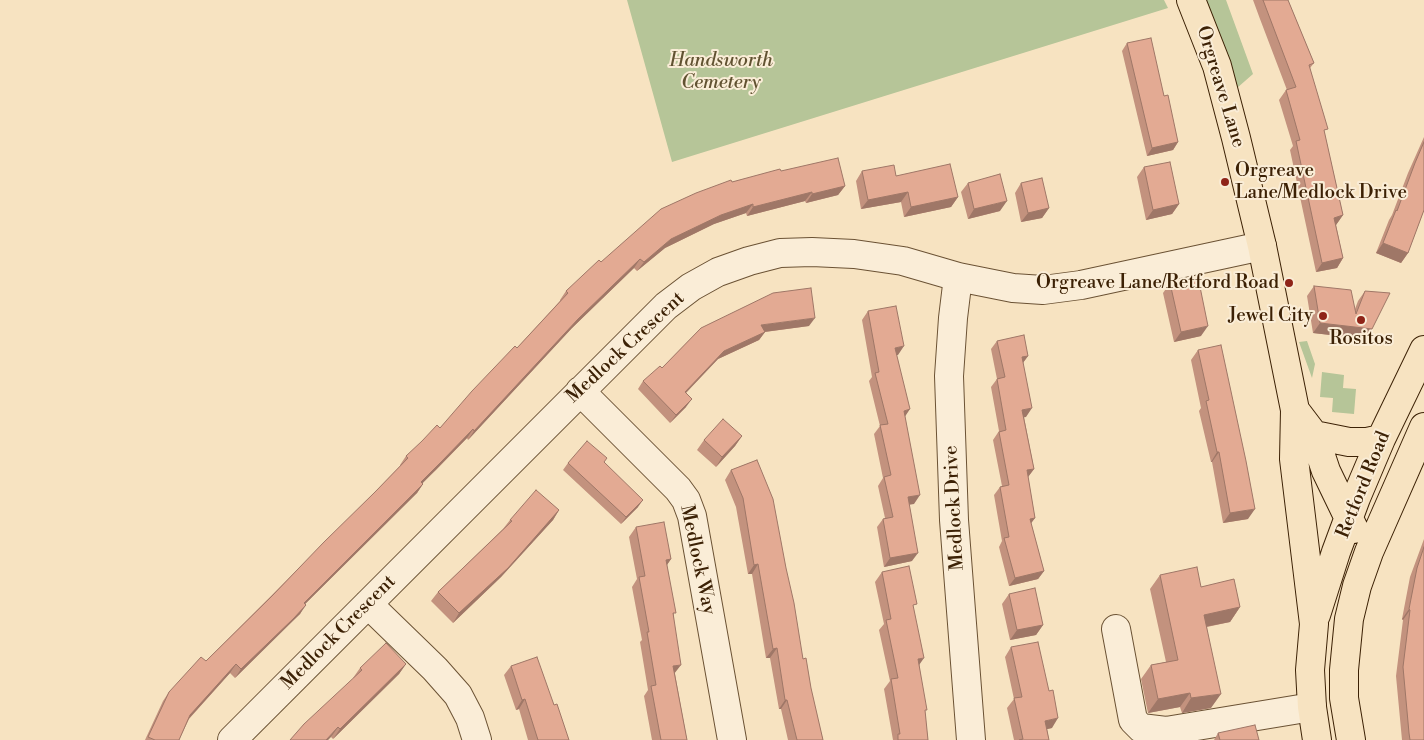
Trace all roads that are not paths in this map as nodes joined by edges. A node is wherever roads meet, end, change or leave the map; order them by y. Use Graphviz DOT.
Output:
graph roads {
  1 [pos="1191,0"];
  2 [pos="1262,246"];
  3 [pos="958,277"];
  4 [pos="1424,350"];
  5 [pos="580,391"];
  6 [pos="1295,410"];
  7 [pos="1424,427"];
  8 [pos="1314,435"];
  9 [pos="1381,439"];
  10 [pos="1301,513"];
  11 [pos="1344,531"];
  12 [pos="1369,552"];
  13 [pos="368,604"];
  14 [pos="1314,624"];
  15 [pos="1116,629"];
  16 [pos="1312,707"];
  17 [pos="232,740"];
  18 [pos="477,740"];
  19 [pos="732,740"];
  20 [pos="971,740"];
  21 [pos="1317,740"];
  22 [pos="1351,740"];
  1 -- 2 [label="main road, Orgreave Lane"];
  2 -- 3 [label="street, Medlock Crescent"];
  2 -- 6 [label="main road, Orgreave Lane"];
  3 -- 5 [label="street, Medlock Crescent"];
  3 -- 20 [label="street, Medlock Drive"];
  4 -- 9 [label="main road, Retford Road"];
  5 -- 13 [label="street, Medlock Crescent"];
  5 -- 19 [label="street, Medlock Way"];
  6 -- 8 [label="main road, Orgreave Lane"];
  6 -- 10 [label="main road, Orgreave Lane"];
  7 -- 12 [label="main road, Retford Road"];
  8 -- 9 [label="main road"];
  8 -- 11 [label="main road, Orgreave Lane"];
  9 -- 11 [label="main road, Retford Road"];
  10 -- 11 [label="main road, Orgreave Lane"];
  10 -- 14 [label="main road, Orgreave Lane"];
  11 -- 12 [label="main road, Orgreave Lane"];
  11 -- 14 [label="main road, Retford Road"];
  12 -- 22 [label="main road, Retford Road"];
  13 -- 17 [label="street, Medlock Crescent"];
  13 -- 18 [label="street"];
  14 -- 16 [label="main road"];
  15 -- 16 [label="street"];
  16 -- 21 [label="main road"];
}
